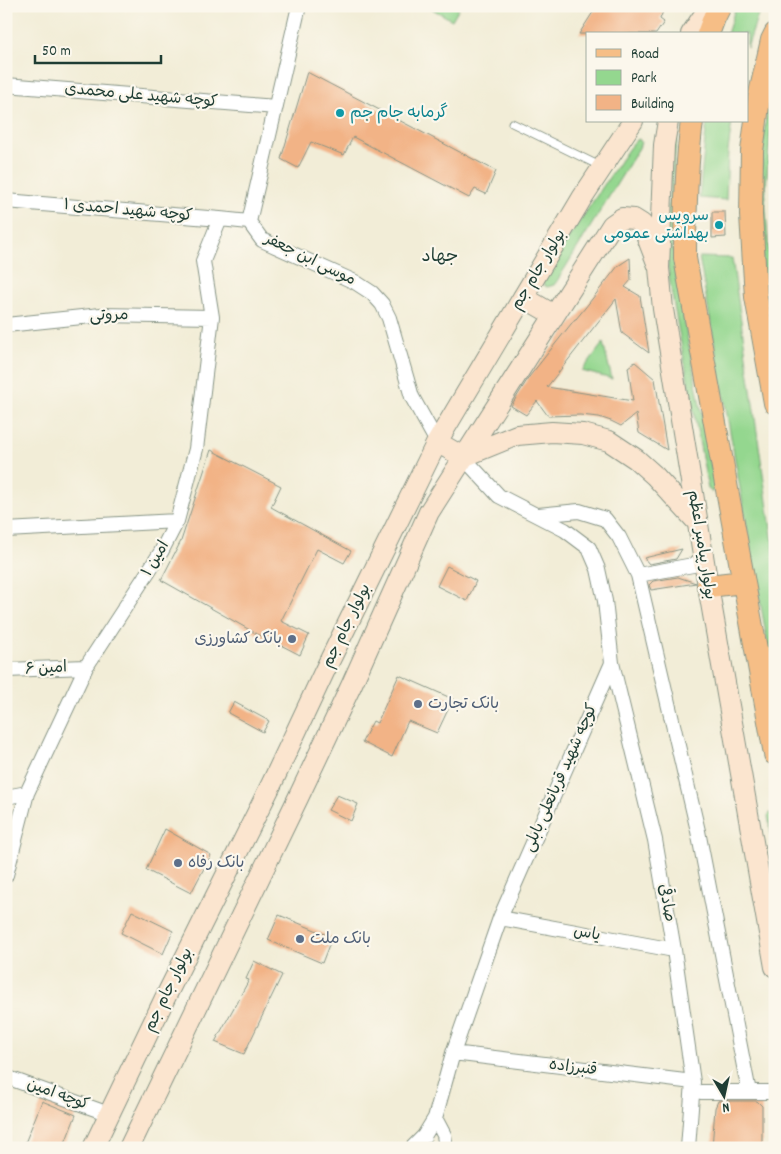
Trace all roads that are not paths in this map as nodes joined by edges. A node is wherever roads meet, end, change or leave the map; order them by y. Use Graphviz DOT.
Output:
graph roads {
  1 [pos="299,6"];
  2 [pos="710,6"];
  3 [pos="720,6"];
  4 [pos="692,32"];
  5 [pos="709,32"];
  6 [pos="775,34"];
  7 [pos="6,85"];
  8 [pos="276,107"];
  9 [pos="632,122"];
  10 [pos="668,122"];
  11 [pos="692,122"];
  12 [pos="512,123"];
  13 [pos="602,167"];
  14 [pos="6,201"];
  15 [pos="220,219"];
  16 [pos="249,222"];
  17 [pos="659,268"];
  18 [pos="523,297"];
  19 [pos="554,315"];
  20 [pos="212,317"];
  21 [pos="6,325"];
  22 [pos="775,403"];
  23 [pos="437,442"];
  24 [pos="463,457"];
  25 [pos="537,515"];
  26 [pos="177,521"];
  27 [pos="698,523"];
  28 [pos="6,530"];
  29 [pos="704,563"];
  30 [pos="638,575"];
  31 [pos="744,582"];
  32 [pos="708,586"];
  33 [pos="612,663"];
  34 [pos="86,667"];
  35 [pos="6,670"];
  36 [pos="325,670"];
  37 [pos="351,686"];
  38 [pos="775,754"];
  39 [pos="272,783"];
  40 [pos="27,793"];
  41 [pos="6,798"];
  42 [pos="298,798"];
  43 [pos="6,875"];
  44 [pos="500,918"];
  45 [pos="674,950"];
  46 [pos="775,967"];
  47 [pos="453,1053"];
  48 [pos="6,1077"];
  49 [pos="697,1087"];
  50 [pos="749,1092"];
  51 [pos="775,1092"];
  52 [pos="109,1114"];
  53 [pos="435,1118"];
  54 [pos="93,1148"];
  55 [pos="129,1148"];
  56 [pos="412,1148"];
  57 [pos="446,1148"];
  58 [pos="688,1148"];
  1 -- 8 [label="street, موسی ابن جعفر"];
  2 -- 4 [label="main road"];
  3 -- 5 [label="main road"];
  6 -- 22 [label="main road"];
  7 -- 8 [label="street, کوچه شهید علی محمدی"];
  8 -- 16 [label="street, موسی ابن جعفر"];
  9 -- 13 [label="main road, بولوار جام جم"];
  10 -- 17 [label="main road, بولوار پیامبر اعظم"];
  11 -- 31 [label="main road"];
  12 -- 13 [label="lane"];
  13 -- 18 [label="main road, بولوار جام جم"];
  14 -- 15 [label="street, کوچه شهید احمدی ۱"];
  15 -- 16 [label="street, کوچه شهید احمدی ۱"];
  15 -- 20 [label="street, امین ۱"];
  16 -- 23 [label="street, موسی ابن جعفر"];
  17 -- 19 [label="main road, بولوار جام جم"];
  17 -- 27 [label="main road, بولوار پیامبر اعظم"];
  18 -- 19 [label="main road"];
  18 -- 23 [label="main road, بولوار جام جم"];
  19 -- 24 [label="main road, بولوار جام جم"];
  20 -- 21 [label="street, مروتی"];
  20 -- 26 [label="street, امین ۱"];
  23 -- 24 [label="main road"];
  23 -- 36 [label="main road, بولوار جام جم"];
  24 -- 25 [label="street"];
  24 -- 27 [label="main road"];
  24 -- 37 [label="main road, بولوار جام جم"];
  25 -- 30 [label="street"];
  25 -- 33 [label="street"];
  26 -- 28 [label="street"];
  26 -- 34 [label="street, امین ۱"];
  27 -- 29 [label="main road, بولوار پیامبر اعظم"];
  29 -- 30 [label="street"];
  29 -- 32 [label="main road, بولوار پیامبر اعظم"];
  30 -- 50 [label="street"];
  31 -- 32 [label="main road"];
  31 -- 38 [label="main road"];
  32 -- 46 [label="main road, بولوار پیامبر اعظم"];
  33 -- 44 [label="street, کوچه شهید قربانعلی بابلی"];
  33 -- 45 [label="street, صادقی"];
  34 -- 35 [label="street, امین ۶"];
  34 -- 40 [label="street, امین ۱"];
  36 -- 37 [label="main road"];
  36 -- 39 [label="main road, بولوار جام جم"];
  37 -- 42 [label="main road, بولوار جام جم"];
  39 -- 42 [label="main road"];
  39 -- 52 [label="main road, بولوار جام جم"];
  40 -- 41 [label="street"];
  40 -- 43 [label="street, امین ۱"];
  42 -- 55 [label="main road, بولوار جام جم"];
  44 -- 45 [label="street, یاس"];
  44 -- 47 [label="street, کوچه شهید قربانعلی بابلی"];
  45 -- 49 [label="street, صادقی"];
  47 -- 49 [label="street, قنبرزاده"];
  47 -- 53 [label="street, کوچه شهید قربانعلی بابلی"];
  48 -- 52 [label="street, کوچه امین"];
  49 -- 50 [label="street, قنبرزاده"];
  49 -- 58 [label="street, صادقی"];
  50 -- 51 [label="street, قنبرزاده"];
  52 -- 54 [label="main road, بولوار جام جم"];
  53 -- 56 [label="street, کوچه شهید قربانعلی بابلی"];
  53 -- 57 [label="street"];
}
